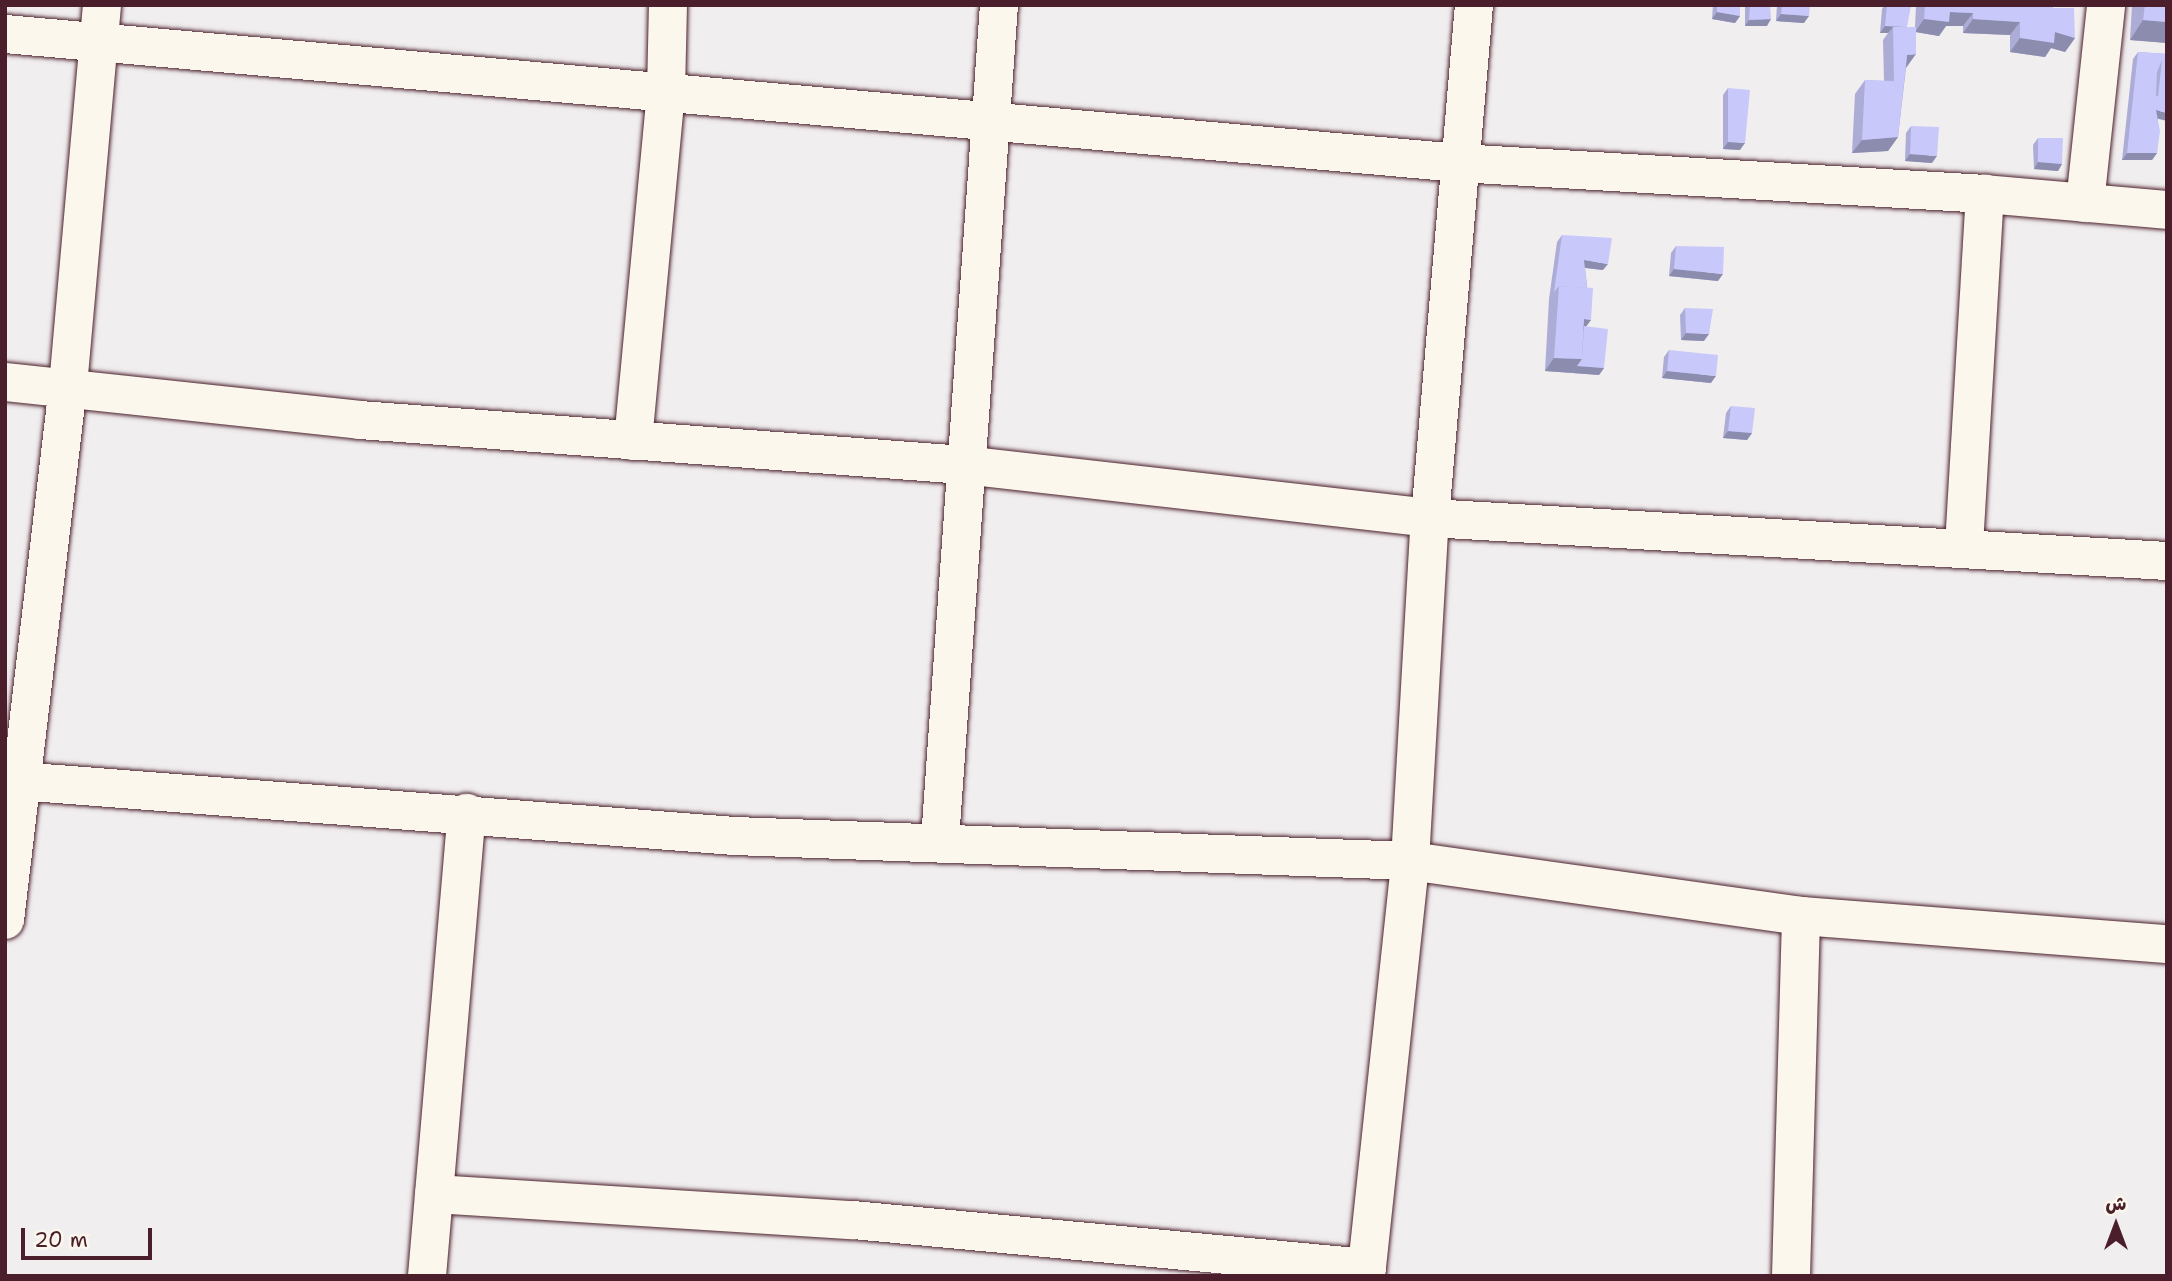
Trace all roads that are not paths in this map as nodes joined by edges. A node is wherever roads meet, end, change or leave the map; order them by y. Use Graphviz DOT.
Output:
graph roads {
  1 [pos="668,5"];
  2 [pos="999,5"];
  3 [pos="1474,5"];
  4 [pos="2106,5"];
  5 [pos="100,23"];
  6 [pos="5,34"];
  7 [pos="666,92"];
  8 [pos="988,121"];
  9 [pos="1459,163"];
  10 [pos="1985,194"];
  11 [pos="2085,203"];
  12 [pos="2167,210"];
  13 [pos="5,382"];
  14 [pos="68,386"];
  15 [pos="633,441"];
  16 [pos="964,465"];
  17 [pos="1430,518"];
  18 [pos="1964,546"];
  19 [pos="2167,561"];
  20 [pos="13,780"];
  21 [pos="467,813"];
  22 [pos="940,840"];
  23 [pos="1410,861"];
  24 [pos="1801,916"];
  25 [pos="5,920"];
  26 [pos="2167,944"];
  27 [pos="434,1194"];
  28 [pos="1366,1272"];
  29 [pos="427,1276"];
  30 [pos="1791,1276"];
  1 -- 7 [label="street"];
  2 -- 8 [label="street"];
  3 -- 9 [label="street"];
  4 -- 11 [label="street"];
  5 -- 6 [label="street"];
  5 -- 7 [label="street"];
  5 -- 14 [label="street"];
  7 -- 8 [label="street"];
  7 -- 15 [label="street"];
  8 -- 9 [label="street"];
  8 -- 16 [label="street"];
  9 -- 10 [label="street"];
  9 -- 17 [label="street"];
  10 -- 11 [label="street"];
  10 -- 18 [label="street"];
  11 -- 12 [label="street"];
  13 -- 14 [label="street"];
  14 -- 15 [label="street"];
  14 -- 20 [label="street"];
  15 -- 16 [label="street"];
  16 -- 17 [label="street"];
  16 -- 22 [label="street"];
  17 -- 18 [label="street"];
  17 -- 23 [label="street"];
  18 -- 19 [label="street"];
  20 -- 21 [label="street"];
  20 -- 25 [label="street"];
  21 -- 22 [label="street"];
  21 -- 27 [label="street"];
  22 -- 23 [label="street"];
  23 -- 24 [label="street"];
  23 -- 28 [label="street"];
  24 -- 26 [label="street"];
  24 -- 30 [label="street"];
  27 -- 28 [label="street"];
  27 -- 29 [label="street"];
}
